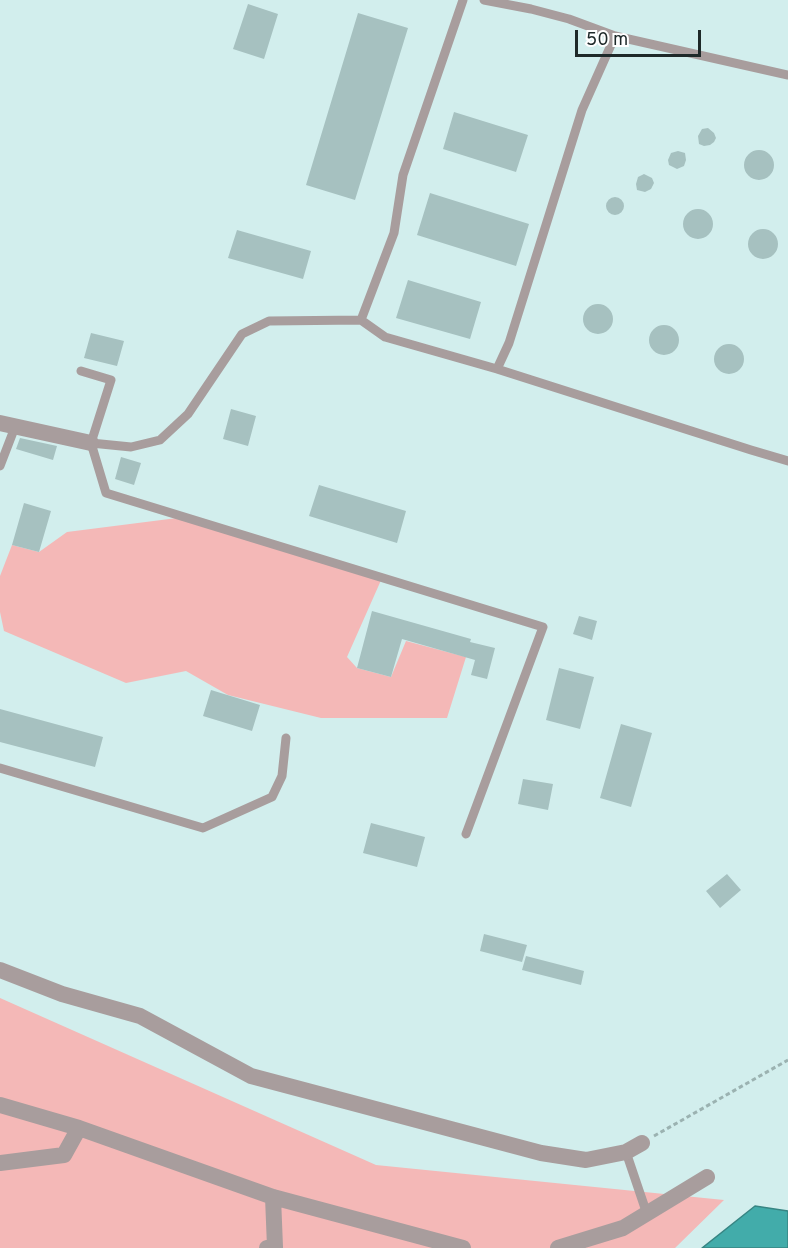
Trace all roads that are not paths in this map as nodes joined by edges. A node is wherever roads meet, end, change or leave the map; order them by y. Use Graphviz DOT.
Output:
graph roads {
  1 [pos="463,0"];
  2 [pos="484,0"];
  3 [pos="615,36"];
  4 [pos="788,75"];
  5 [pos="361,320"];
  6 [pos="497,369"];
  7 [pos="81,371"];
  8 [pos="7,425"];
  9 [pos="91,443"];
  10 [pos="788,461"];
  11 [pos="0,466"];
  12 [pos="286,738"];
  13 [pos="0,768"];
  14 [pos="466,834"];
  15 [pos="0,970"];
  16 [pos="0,1105"];
  17 [pos="79,1128"];
  18 [pos="642,1143"];
  19 [pos="626,1152"];
  20 [pos="0,1163"];
  21 [pos="707,1177"];
  22 [pos="273,1197"];
  23 [pos="647,1214"];
  24 [pos="267,1248"];
  25 [pos="463,1248"];
  26 [pos="558,1248"];
  1 -- 5 [label="lane"];
  2 -- 3 [label="lane"];
  3 -- 4 [label="lane"];
  3 -- 6 [label="lane"];
  5 -- 6 [label="lane"];
  5 -- 9 [label="lane"];
  6 -- 10 [label="lane"];
  7 -- 9 [label="lane"];
  8 -- 9 [label="street"];
  8 -- 11 [label="lane"];
  9 -- 14 [label="lane"];
  12 -- 13 [label="lane"];
  15 -- 19 [label="street"];
  16 -- 17 [label="street"];
  17 -- 20 [label="street"];
  17 -- 22 [label="street"];
  18 -- 19 [label="street"];
  19 -- 23 [label="lane"];
  21 -- 23 [label="street"];
  22 -- 24 [label="street"];
  22 -- 25 [label="street"];
  23 -- 26 [label="street"];
}
